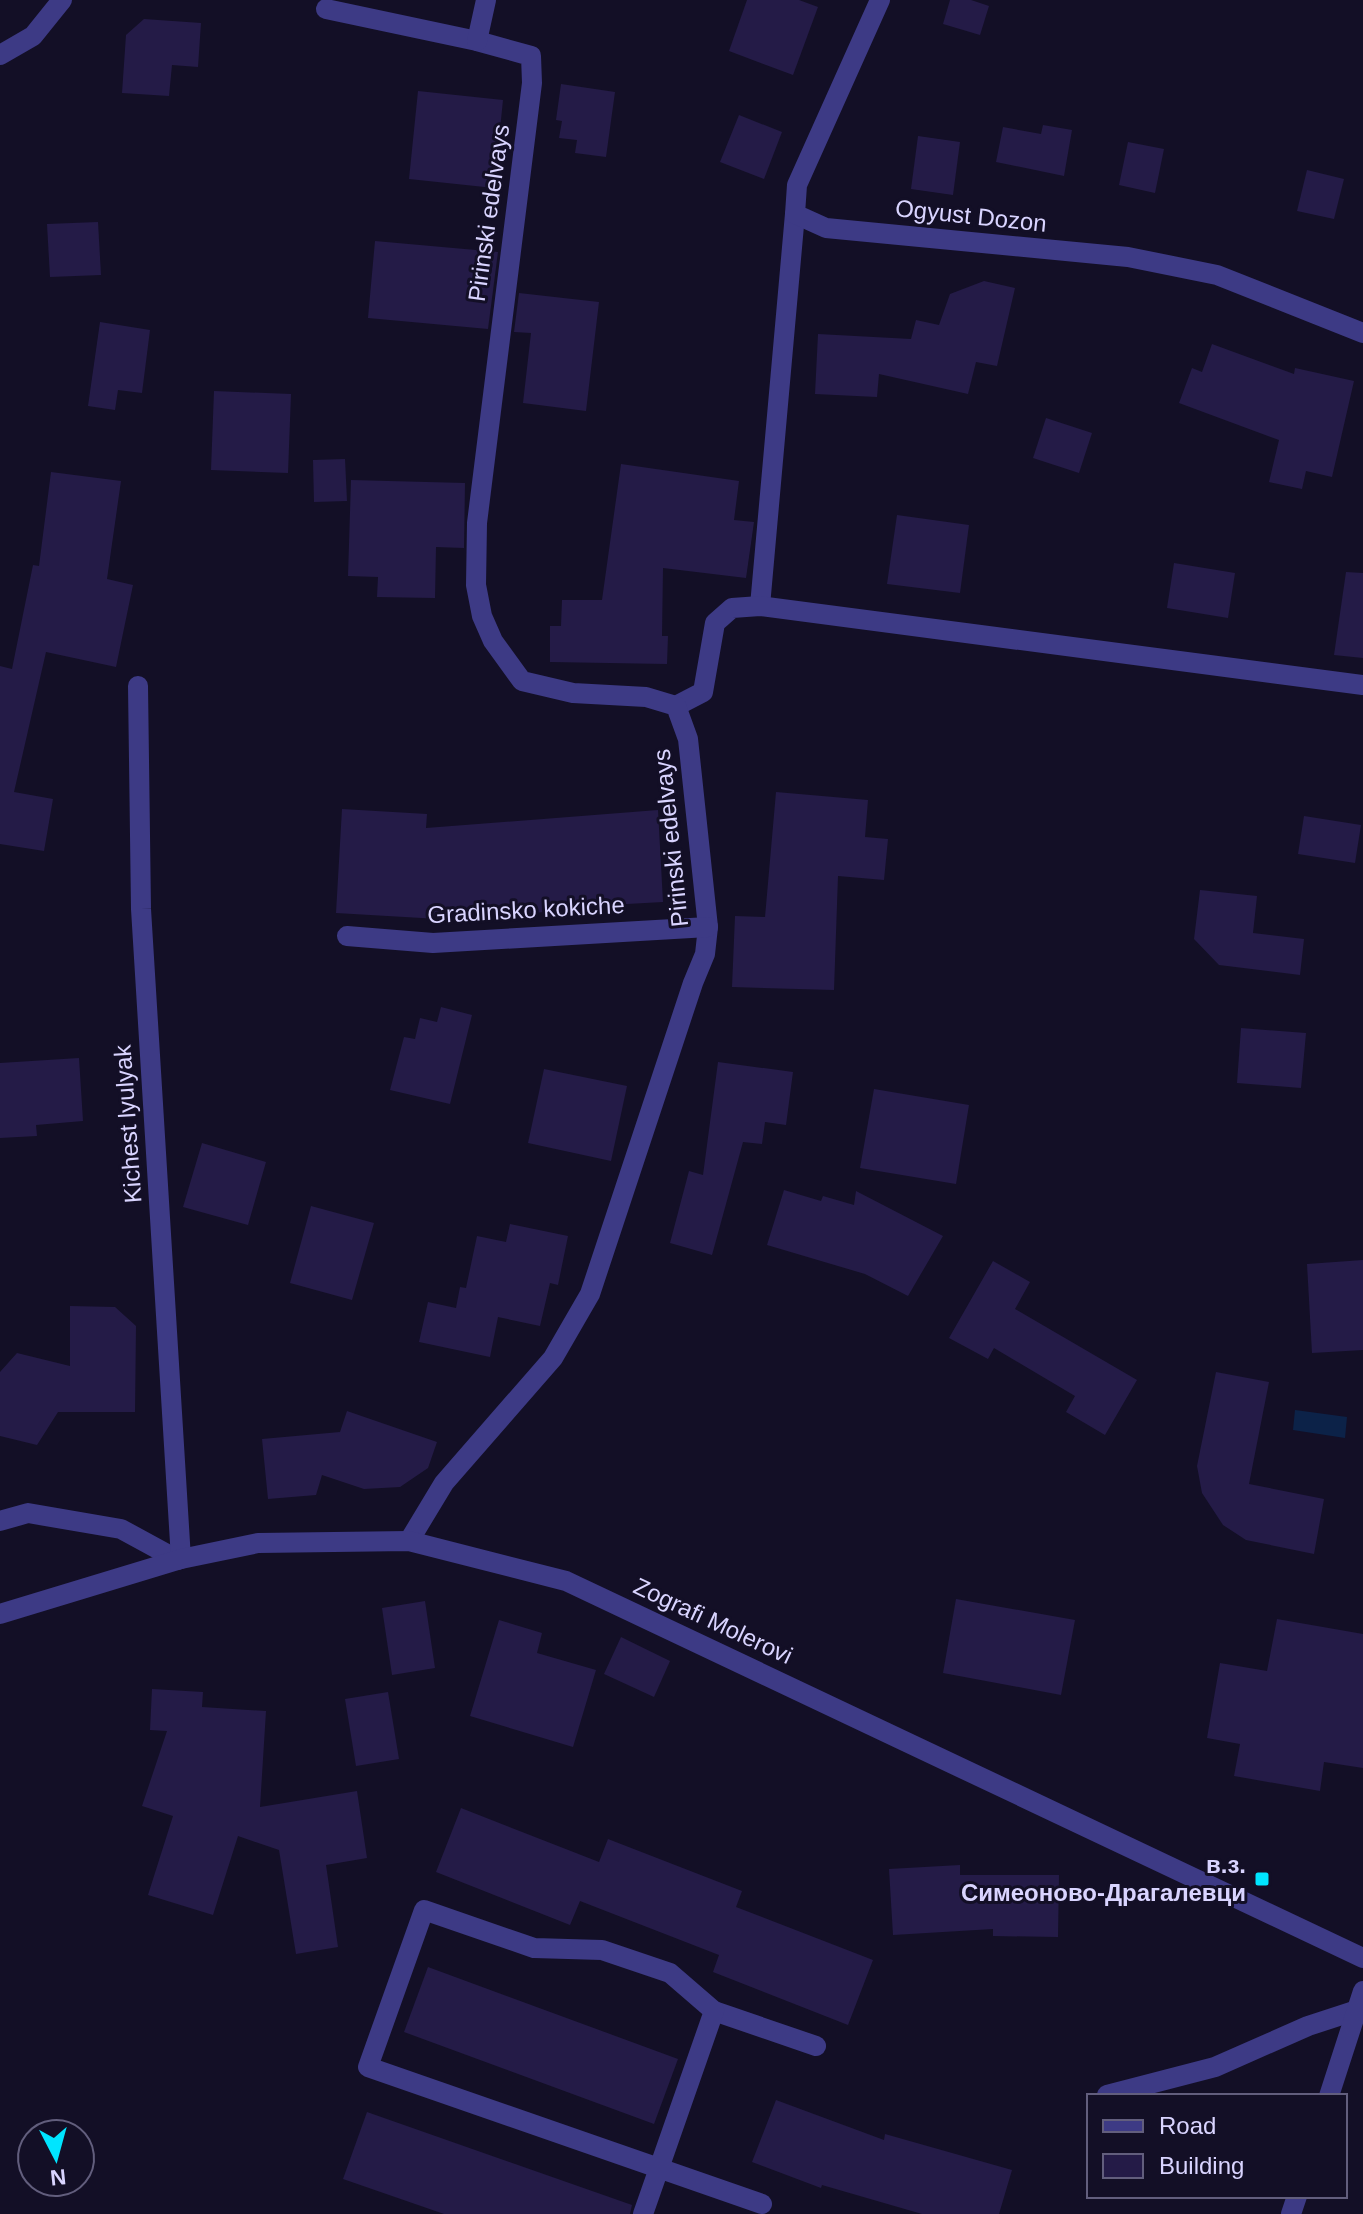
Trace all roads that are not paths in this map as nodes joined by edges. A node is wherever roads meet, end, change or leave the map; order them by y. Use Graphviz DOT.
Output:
graph roads {
  1 [pos="62,0"];
  2 [pos="486,0"];
  3 [pos="880,0"];
  4 [pos="326,9"];
  5 [pos="477,41"];
  6 [pos="0,55"];
  7 [pos="795,214"];
  8 [pos="1363,333"];
  9 [pos="760,606"];
  10 [pos="1363,685"];
  11 [pos="138,686"];
  12 [pos="676,706"];
  13 [pos="708,927"];
  14 [pos="347,936"];
  15 [pos="0,1521"];
  16 [pos="409,1541"];
  17 [pos="180,1559"];
  18 [pos="0,1614"];
  19 [pos="1363,1958"];
  20 [pos="1360,2000"];
  21 [pos="714,2011"];
  22 [pos="816,2046"];
  23 [pos="1111,2094"];
  24 [pos="1330,2094"];
  25 [pos="659,2168"];
  26 [pos="762,2204"];
  27 [pos="643,2214"];
  1 -- 6 [label="street"];
  2 -- 5 [label="street"];
  3 -- 7 [label="street"];
  4 -- 5 [label="street"];
  5 -- 12 [label="street, Pirinski edelvays"];
  7 -- 8 [label="street, Ogyust Dozon"];
  7 -- 9 [label="street"];
  9 -- 10 [label="street"];
  9 -- 12 [label="street"];
  11 -- 17 [label="street, Kichest lyulyak"];
  12 -- 13 [label="street, Pirinski edelvays"];
  13 -- 14 [label="street, Gradinsko kokiche"];
  13 -- 16 [label="street, Pirinski edelvays"];
  15 -- 17 [label="street"];
  16 -- 17 [label="street, Zografi Molerovi"];
  16 -- 19 [label="street, Zografi Molerovi"];
  17 -- 18 [label="street, Zografi Molerovi"];
  20 -- 23 [label="street"];
  20 -- 24 [label="street"];
  21 -- 22 [label="street"];
  21 -- 25 [label="street"];
  21 -- 25 [label="street"];
  25 -- 26 [label="street"];
  25 -- 27 [label="street"];
}
